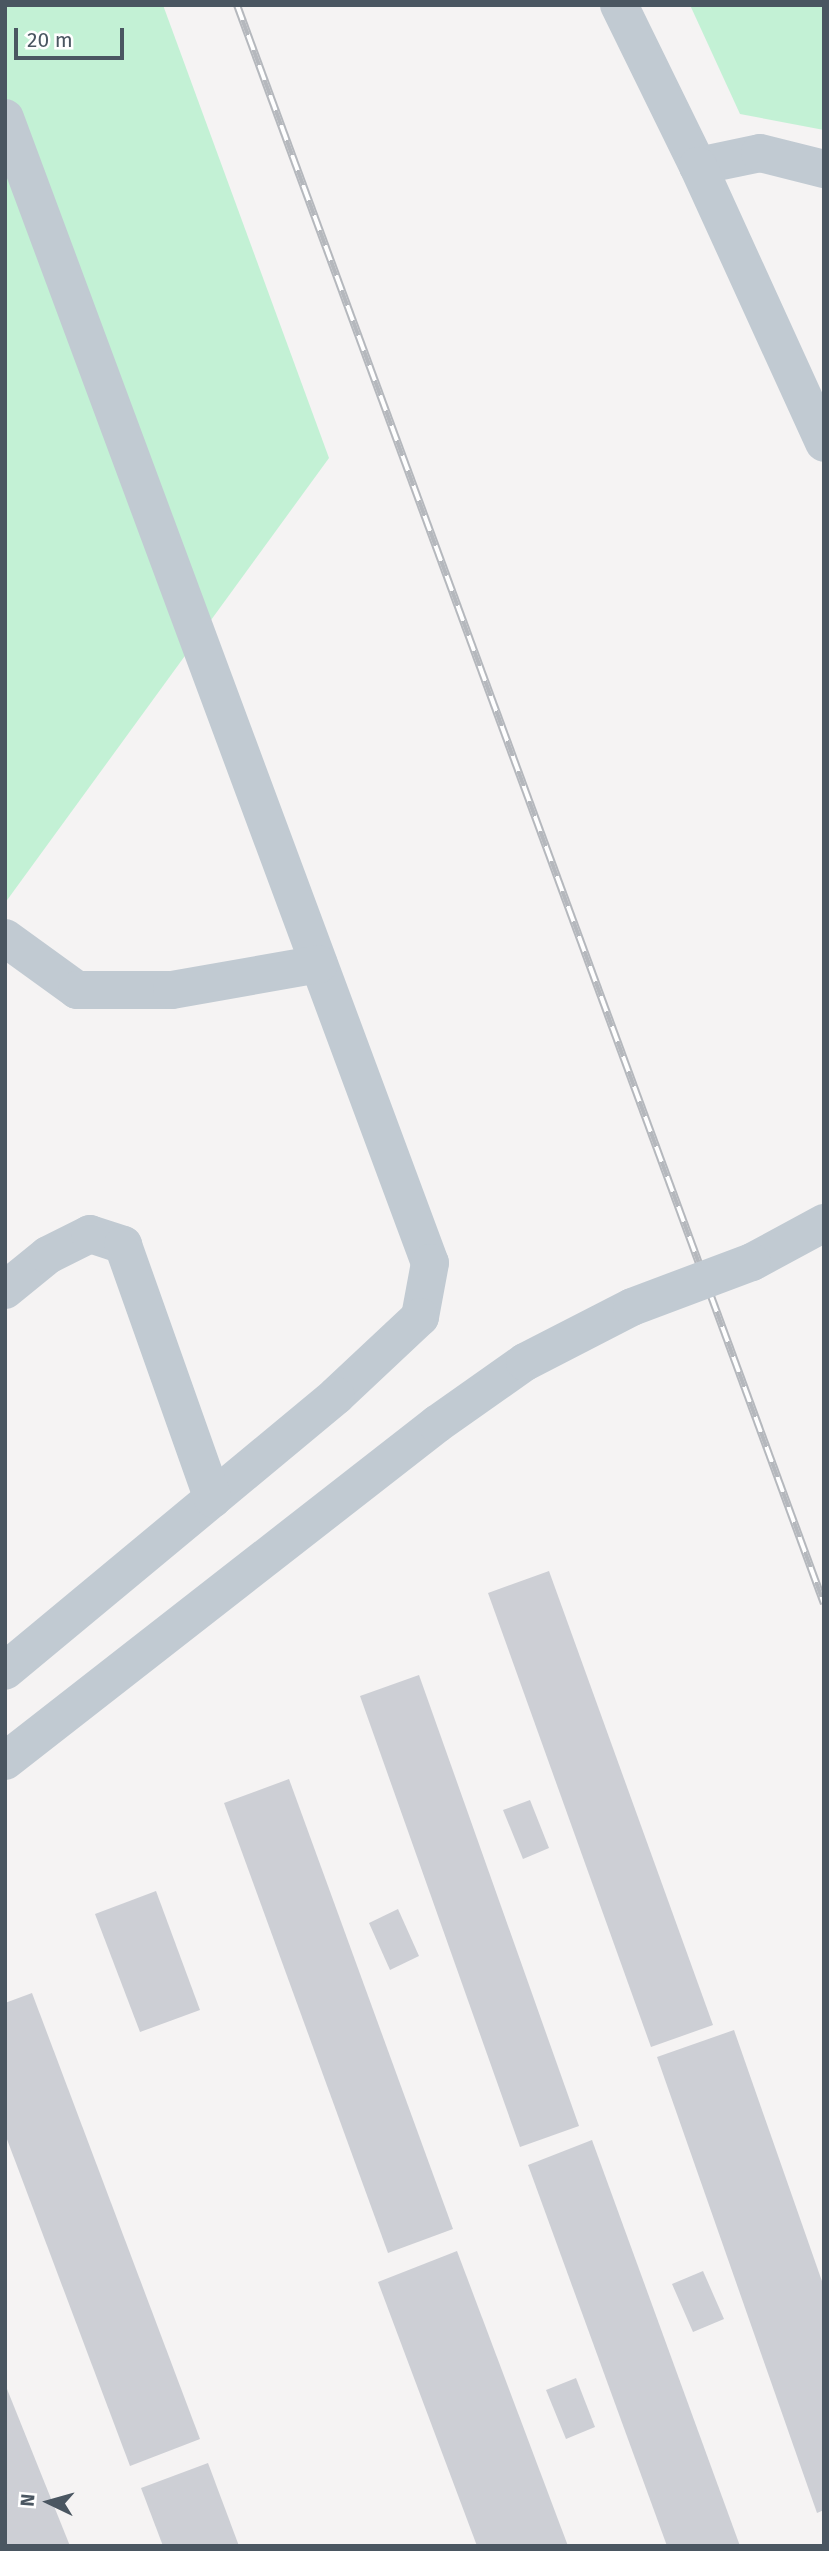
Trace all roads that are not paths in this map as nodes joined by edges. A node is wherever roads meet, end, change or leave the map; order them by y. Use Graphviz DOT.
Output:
graph roads {
  1 [pos="619,5"];
  2 [pos="5,118"];
  3 [pos="698,166"];
  4 [pos="824,169"];
  5 [pos="824,443"];
  6 [pos="5,938"];
  7 [pos="319,964"];
  8 [pos="824,1223"];
  9 [pos="5,1290"];
  10 [pos="213,1499"];
  11 [pos="5,1671"];
  12 [pos="5,1761"];
  1 -- 3 [label="street"];
  2 -- 7 [label="street"];
  3 -- 4 [label="street"];
  3 -- 5 [label="street"];
  6 -- 7 [label="street"];
  7 -- 10 [label="street"];
  8 -- 12 [label="street, bridge"];
  9 -- 10 [label="street"];
  10 -- 11 [label="street"];
}
